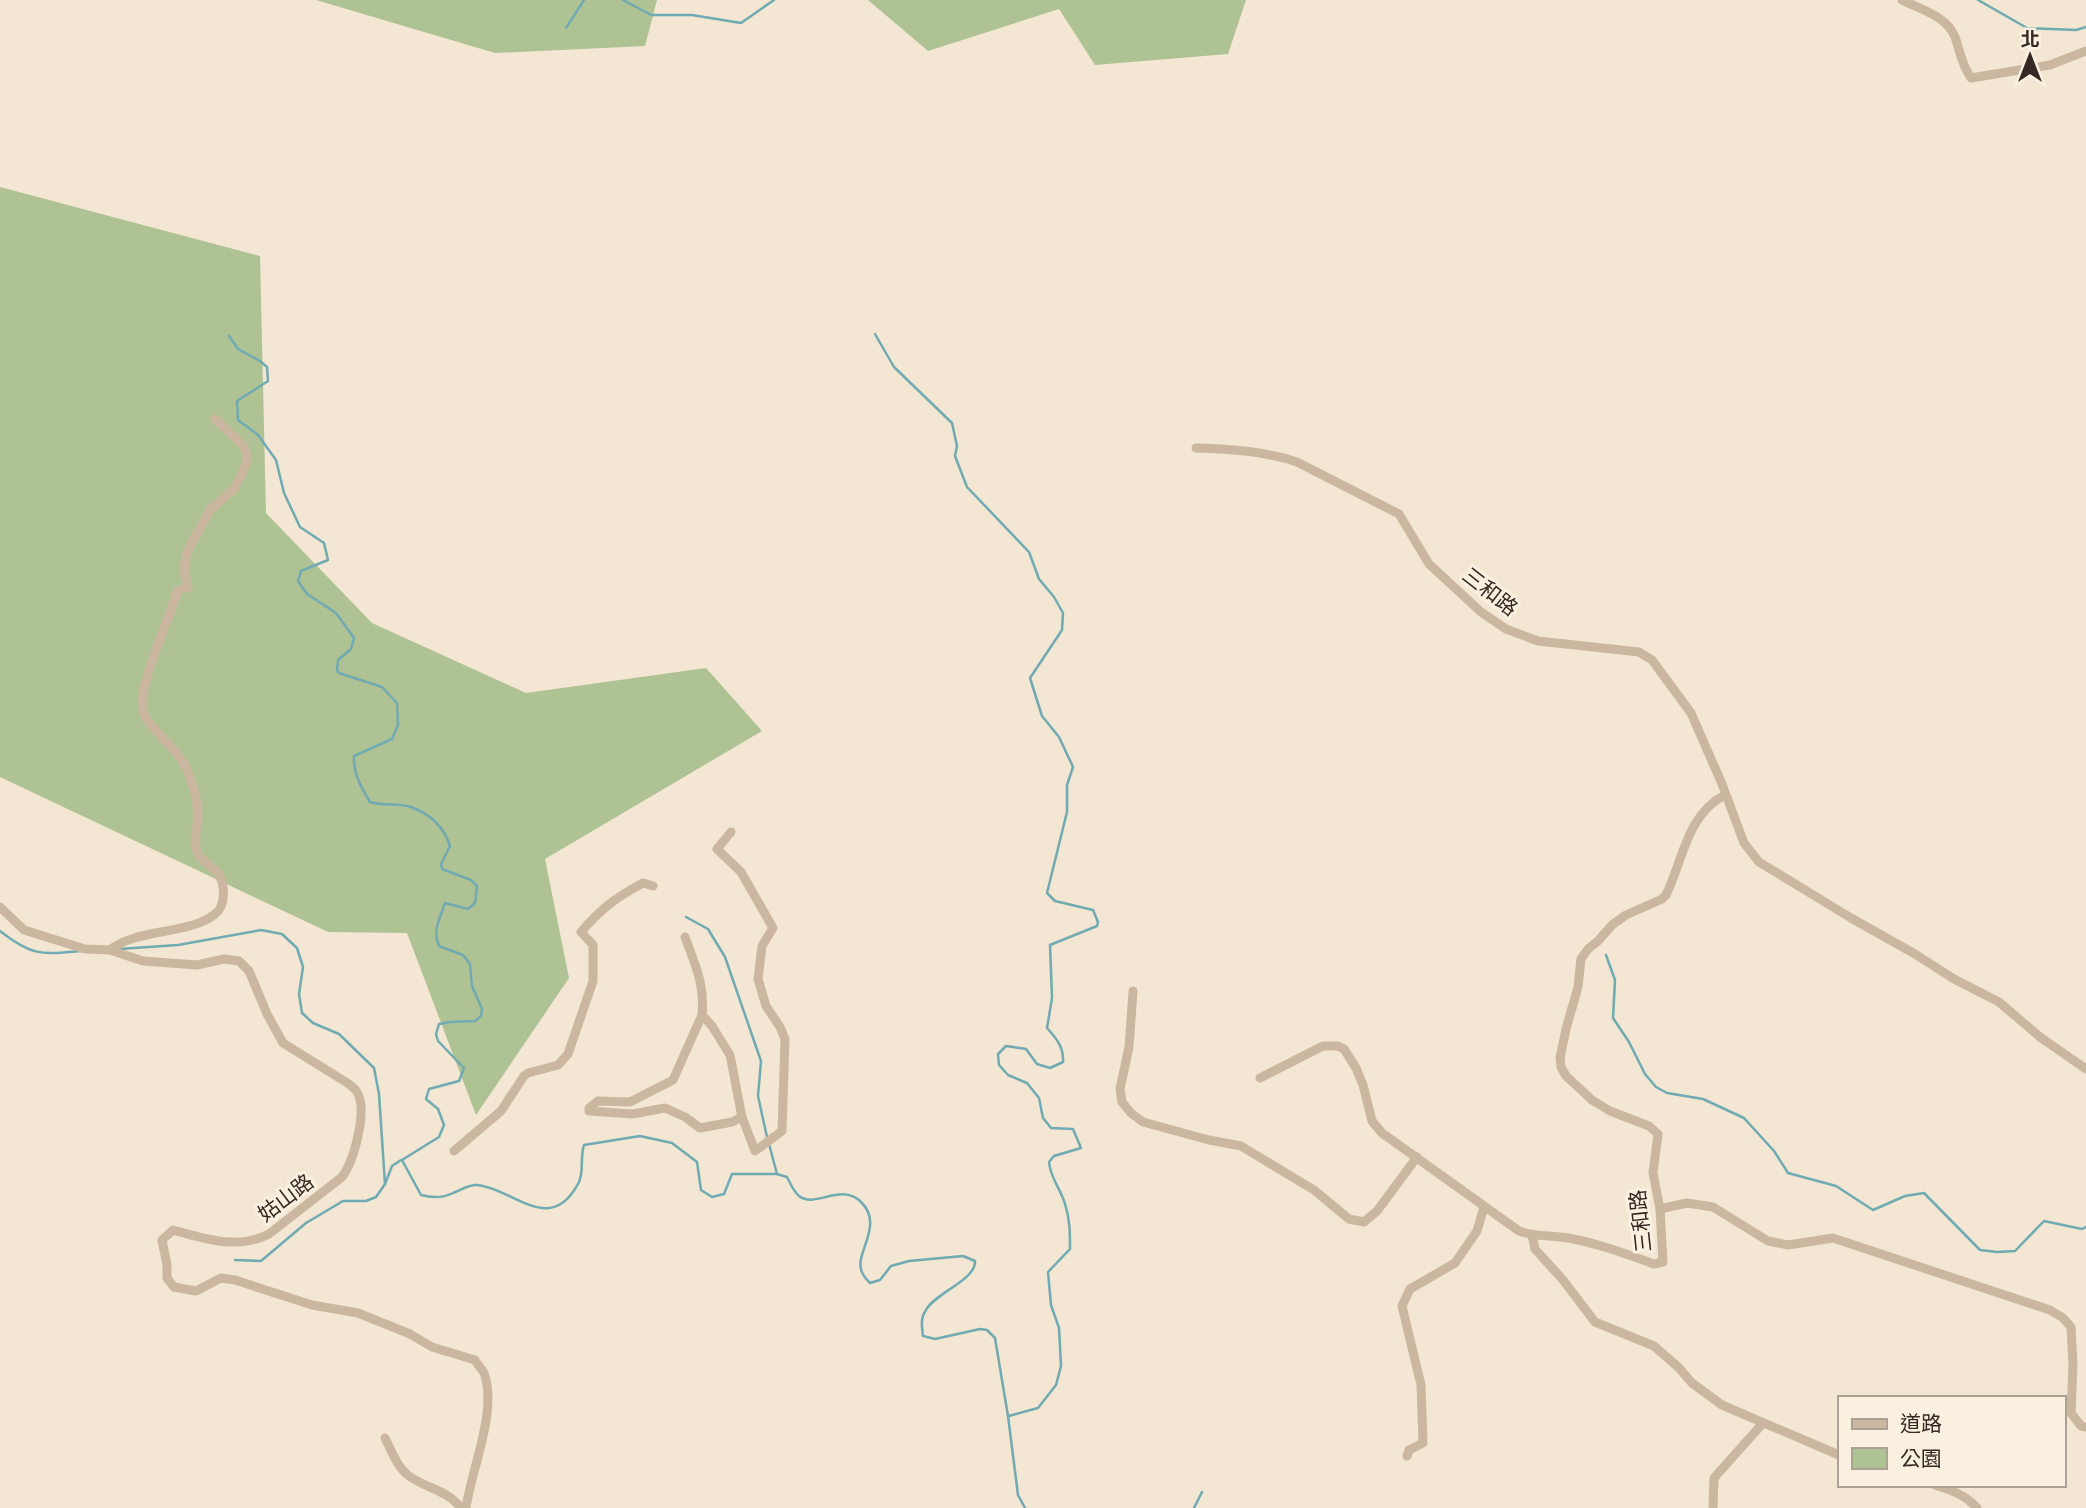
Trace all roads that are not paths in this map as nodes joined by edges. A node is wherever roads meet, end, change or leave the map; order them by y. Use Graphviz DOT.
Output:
graph roads {
  1 [pos="1902,0"];
  2 [pos="2086,51"];
  3 [pos="215,419"];
  4 [pos="1196,448"];
  5 [pos="1725,795"];
  6 [pos="731,832"];
  7 [pos="653,886"];
  8 [pos="0,907"];
  9 [pos="685,937"];
  10 [pos="110,950"];
  11 [pos="1133,991"];
  12 [pos="702,1015"];
  13 [pos="2086,1069"];
  14 [pos="1261,1078"];
  15 [pos="742,1117"];
  16 [pos="454,1151"];
  17 [pos="1416,1157"];
  18 [pos="1484,1207"];
  19 [pos="1660,1209"];
  20 [pos="1532,1235"];
  21 [pos="1763,1423"];
  22 [pos="2086,1427"];
  23 [pos="385,1438"];
  24 [pos="1838,1455"];
  25 [pos="1406,1456"];
  26 [pos="1942,1487"];
  27 [pos="464,1508"];
  28 [pos="1713,1508"];
  29 [pos="1977,1508"];
  1 -- 2 [label="street"];
  3 -- 10 [label="street"];
  4 -- 5 [label="street, 三和路"];
  5 -- 13 [label="street, 三和路"];
  5 -- 19 [label="street, 三和路"];
  6 -- 15 [label="street"];
  7 -- 16 [label="street"];
  8 -- 10 [label="street"];
  9 -- 12 [label="street"];
  10 -- 27 [label="street, 姑山路"];
  11 -- 17 [label="street"];
  12 -- 15 [label="street"];
  12 -- 15 [label="street"];
  14 -- 17 [label="street, 三和路"];
  17 -- 18 [label="street, 三和路"];
  18 -- 20 [label="street, 三和路"];
  18 -- 25 [label="street"];
  19 -- 20 [label="street, 三和路"];
  19 -- 22 [label="street"];
  20 -- 21 [label="street"];
  21 -- 24 [label="street"];
  21 -- 28 [label="street"];
  23 -- 27 [label="street, 姑山路"];
  26 -- 29 [label="street"];
}
